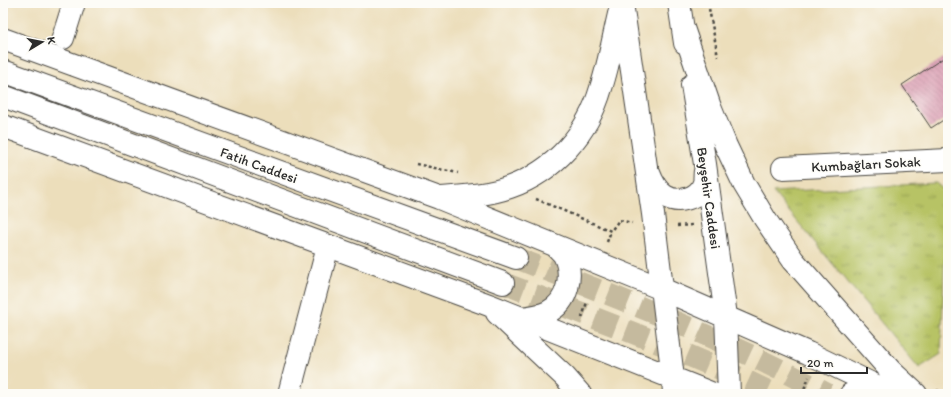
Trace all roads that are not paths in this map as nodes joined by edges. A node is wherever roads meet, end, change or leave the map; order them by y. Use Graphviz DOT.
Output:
graph roads {
  1 [pos="74,3"];
  2 [pos="622,3"];
  3 [pos="679,3"];
  4 [pos="683,28"];
  5 [pos="63,38"];
  6 [pos="3,39"];
  7 [pos="3,71"];
  8 [pos="3,96"];
  9 [pos="3,126"];
  10 [pos="948,160"];
  11 [pos="646,164"];
  12 [pos="705,164"];
  13 [pos="783,168"];
  14 [pos="439,198"];
  15 [pos="328,246"];
  16 [pos="556,246"];
  17 [pos="516,258"];
  18 [pos="504,283"];
  19 [pos="662,289"];
  20 [pos="489,305"];
  21 [pos="726,316"];
  22 [pos="520,318"];
  23 [pos="673,386"];
  24 [pos="289,394"];
  25 [pos="580,394"];
  26 [pos="713,394"];
  27 [pos="729,394"];
  28 [pos="851,394"];
  29 [pos="892,394"];
  30 [pos="916,394"];
  1 -- 5 [label="main road"];
  2 -- 11 [label="main road"];
  2 -- 14 [label="main road"];
  3 -- 4 [label="main road, Beyşehir Caddesi"];
  4 -- 12 [label="main road, Beyşehir Caddesi"];
  4 -- 30 [label="main road"];
  6 -- 14 [label="main road"];
  7 -- 17 [label="main road, Fatih Caddesi"];
  8 -- 18 [label="main road, Fatih Caddesi"];
  9 -- 15 [label="main road"];
  10 -- 13 [label="main road, Kumbağları Sokak"];
  11 -- 12 [label="main road"];
  11 -- 19 [label="main road"];
  12 -- 21 [label="main road, Beyşehir Caddesi"];
  14 -- 16 [label="main road"];
  15 -- 20 [label="main road"];
  15 -- 24 [label="main road"];
  16 -- 19 [label="main road"];
  16 -- 22 [label="main road"];
  19 -- 21 [label="main road"];
  19 -- 23 [label="main road"];
  20 -- 22 [label="main road"];
  20 -- 25 [label="main road"];
  21 -- 27 [label="main road, Beyşehir Caddesi"];
  21 -- 29 [label="main road"];
  22 -- 23 [label="main road"];
  23 -- 26 [label="main road"];
  28 -- 29 [label="main road"];
}
